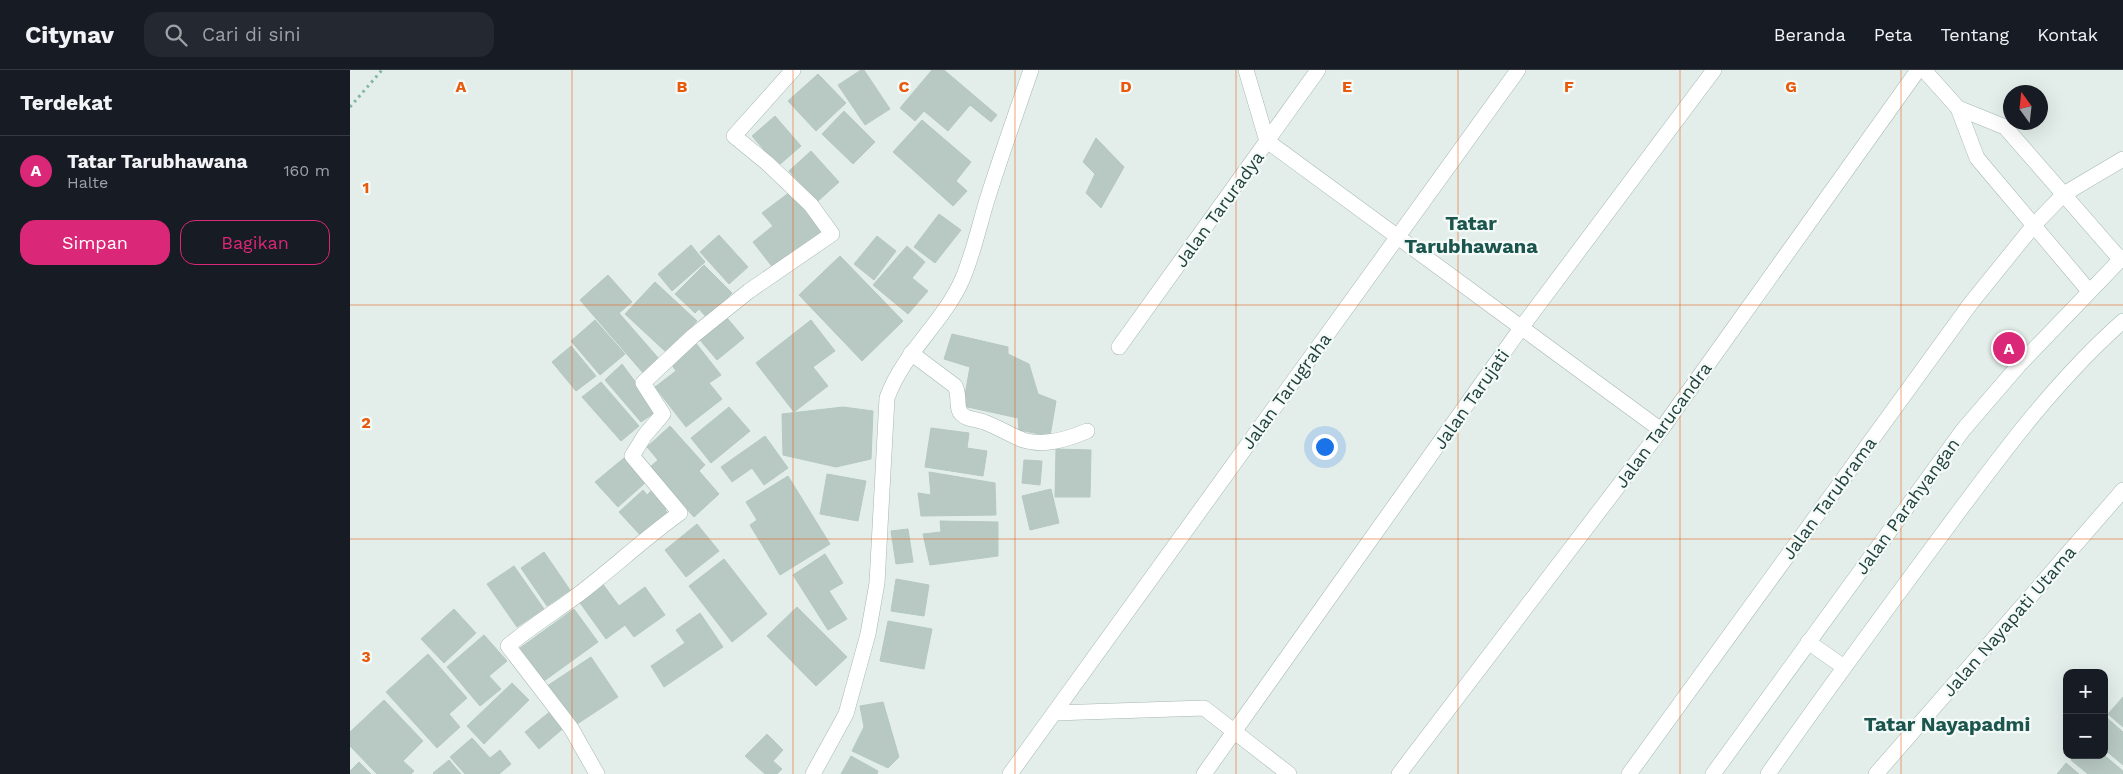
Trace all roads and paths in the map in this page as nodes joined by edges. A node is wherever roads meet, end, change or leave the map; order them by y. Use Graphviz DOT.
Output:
graph roads {
  1 [pos="382,70"];
  2 [pos="793,70"];
  3 [pos="1032,70"];
  4 [pos="1246,70"];
  5 [pos="1318,70"];
  6 [pos="1518,70"];
  7 [pos="1714,70"];
  8 [pos="1918,70"];
  9 [pos="1924,70"];
  10 [pos="350,107"];
  11 [pos="1958,108"];
  12 [pos="1267,141"];
  13 [pos="2123,159"];
  14 [pos="2064,194"];
  15 [pos="2034,225"];
  16 [pos="1397,237"];
  17 [pos="2122,258"];
  18 [pos="2089,291"];
  19 [pos="2123,321"];
  20 [pos="1521,328"];
  21 [pos="1120,347"];
  22 [pos="912,353"];
  23 [pos="1087,430"];
  24 [pos="1661,430"];
  25 [pos="2123,490"];
  26 [pos="1808,642"];
  27 [pos="1844,666"];
  28 [pos="1054,713"];
  29 [pos="1234,733"];
  30 [pos="597,774"];
  31 [pos="812,774"];
  32 [pos="1010,774"];
  33 [pos="1204,774"];
  34 [pos="1289,774"];
  35 [pos="1399,774"];
  36 [pos="1628,774"];
  37 [pos="1713,774"];
  38 [pos="1768,774"];
  39 [pos="1876,774"];
  1 -- 10 [label="path"];
  2 -- 30 [label="street"];
  3 -- 22 [label="street"];
  4 -- 12 [label="street"];
  5 -- 12 [label="street, Jalan Taruradya"];
  6 -- 16 [label="street, Jalan Tarugraha"];
  7 -- 20 [label="street, Jalan Tarujati"];
  8 -- 24 [label="street, Jalan Tarucandra"];
  9 -- 11 [label="street"];
  11 -- 14 [label="street"];
  11 -- 15 [label="street"];
  12 -- 16 [label="street"];
  12 -- 21 [label="street, Jalan Taruradya"];
  13 -- 14 [label="street, Jalan Tarubrama"];
  14 -- 15 [label="street, Jalan Tarubrama"];
  14 -- 17 [label="street"];
  15 -- 18 [label="street"];
  15 -- 36 [label="street, Jalan Tarubrama"];
  16 -- 20 [label="street"];
  16 -- 28 [label="street, Jalan Tarugraha"];
  17 -- 18 [label="street, Jalan Parahyangan"];
  18 -- 26 [label="street, Jalan Parahyangan"];
  19 -- 27 [label="street"];
  20 -- 24 [label="street"];
  20 -- 29 [label="street, Jalan Tarujati"];
  22 -- 23 [label="street"];
  22 -- 31 [label="street"];
  24 -- 35 [label="street, Jalan Tarucandra"];
  25 -- 39 [label="street, Jalan Nayapati Utama"];
  26 -- 27 [label="street"];
  26 -- 37 [label="street, Jalan Parahyangan"];
  27 -- 38 [label="street"];
  28 -- 29 [label="street"];
  28 -- 32 [label="street, Jalan Tarugraha"];
  29 -- 33 [label="street, Jalan Tarujati"];
  29 -- 34 [label="street"];
}
